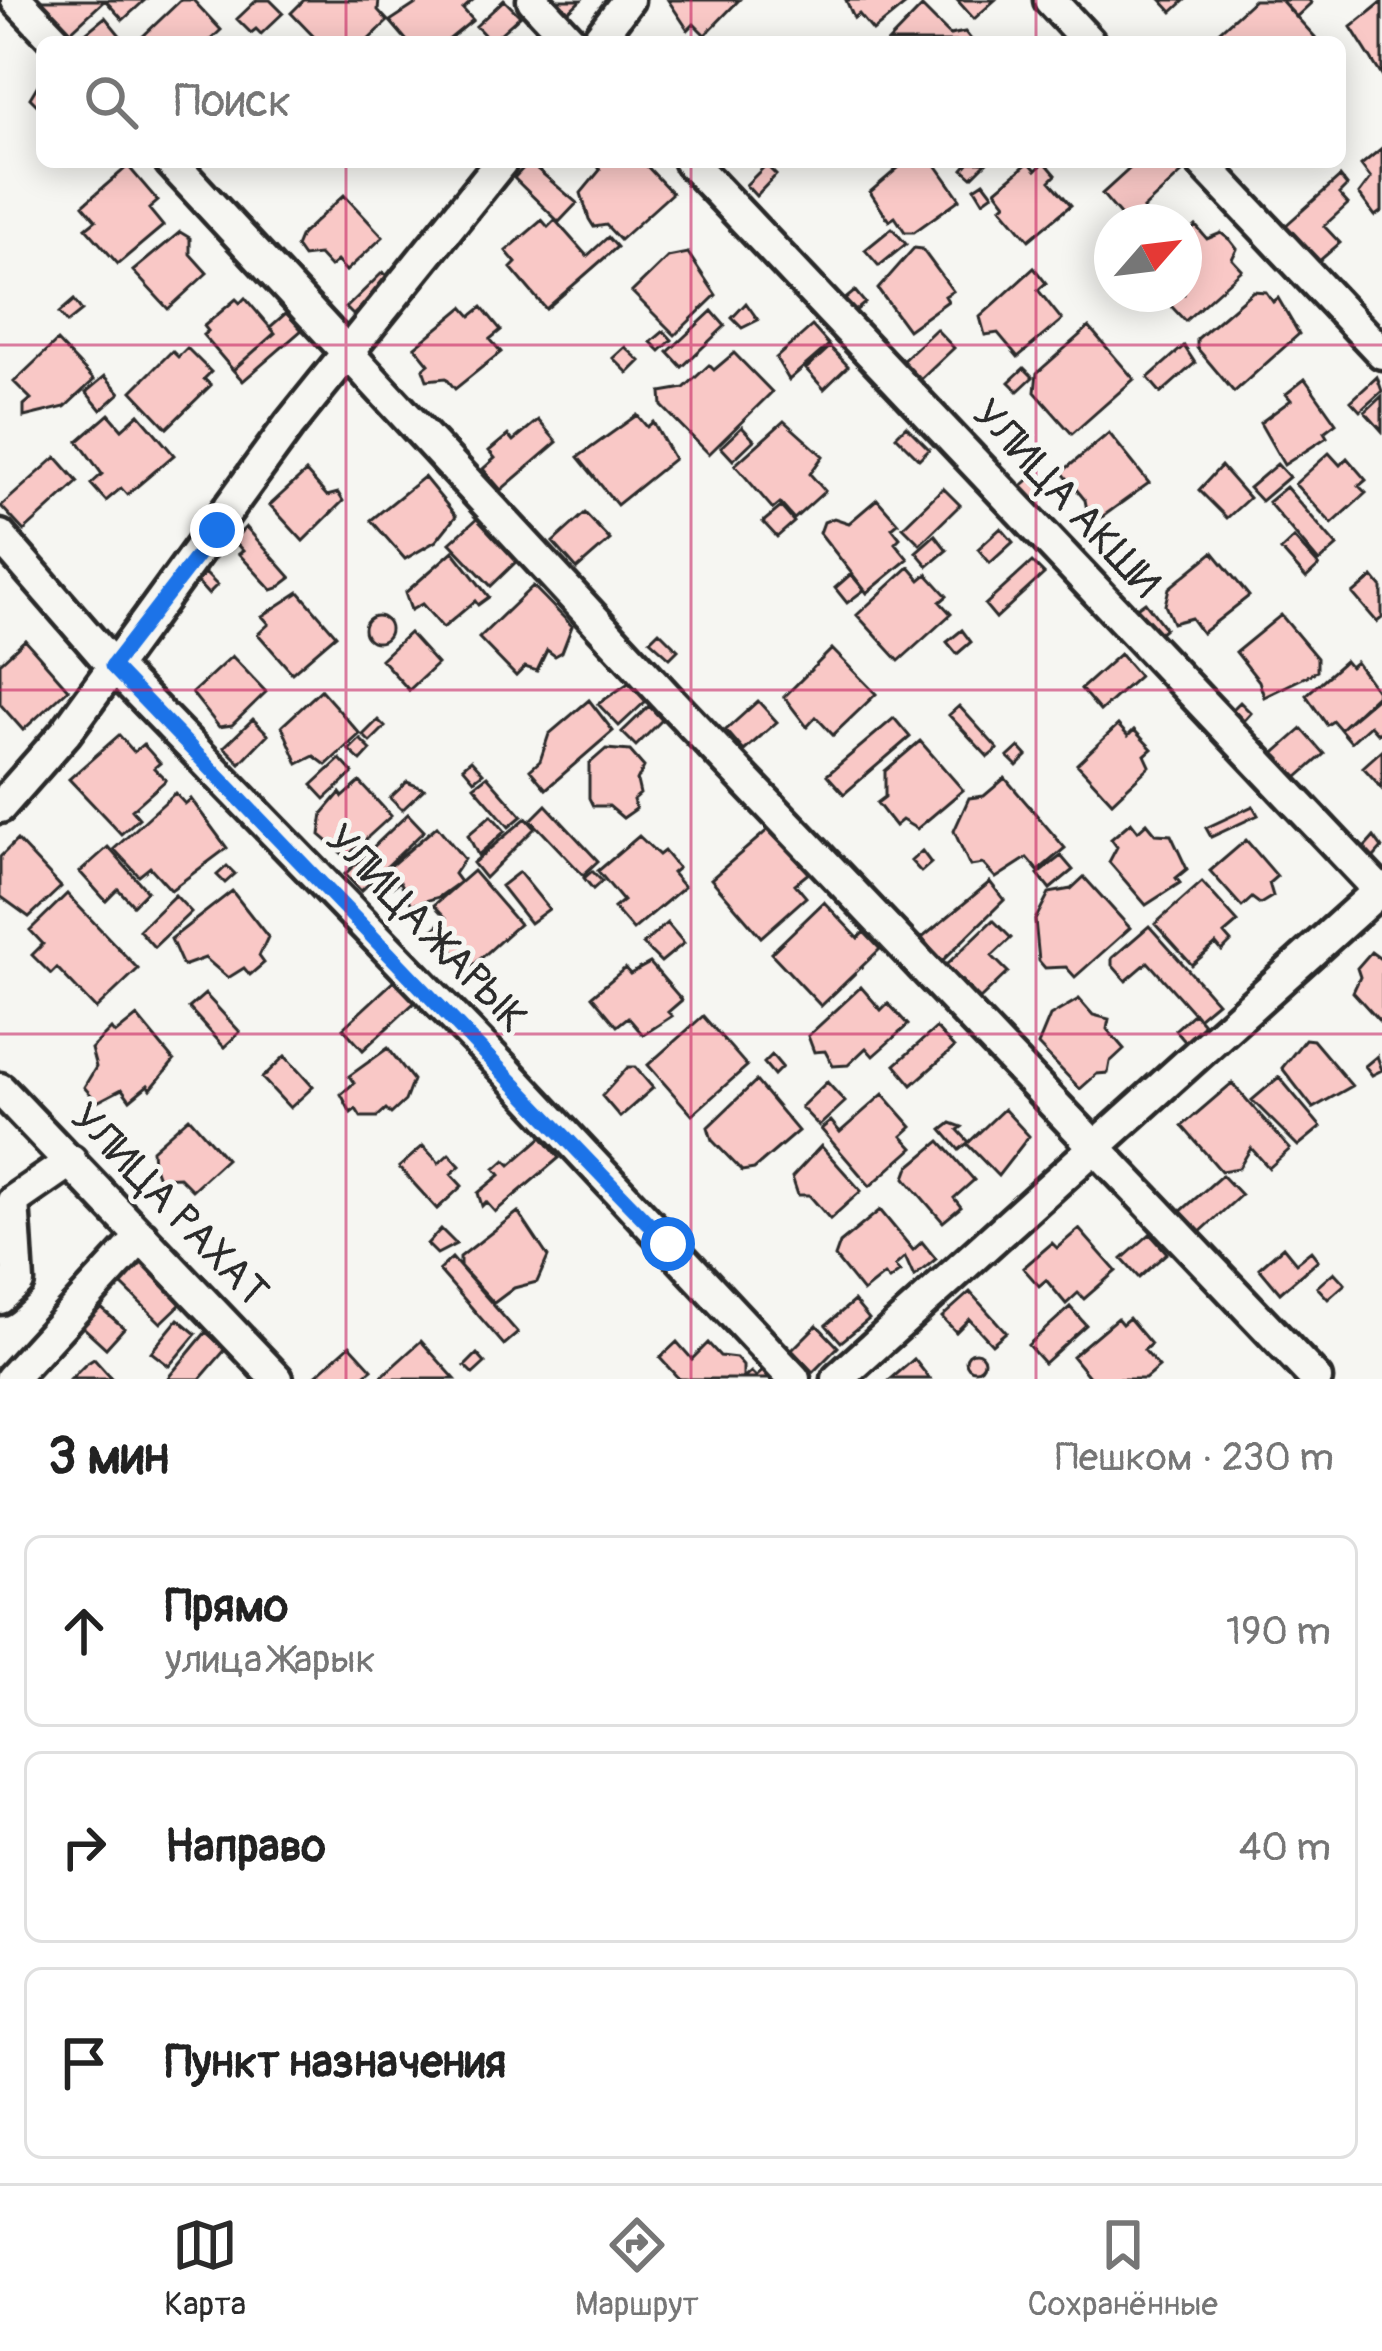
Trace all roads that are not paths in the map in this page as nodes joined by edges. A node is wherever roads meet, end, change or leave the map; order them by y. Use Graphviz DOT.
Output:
graph roads {
  1 [pos="17,0"];
  2 [pos="533,0"];
  3 [pos="628,0"];
  4 [pos="1050,0"];
  5 [pos="51,36"];
  6 [pos="566,36"];
  7 [pos="601,36"];
  8 [pos="1083,36"];
  9 [pos="177,168"];
  10 [pos="496,168"];
  11 [pos="696,168"];
  12 [pos="1208,168"];
  13 [pos="351,351"];
  14 [pos="1382,353"];
  15 [pos="0,536"];
  16 [pos="112,666"];
  17 [pos="0,807"];
  18 [pos="1381,891"];
  19 [pos="3,1100"];
  20 [pos="1096,1146"];
  21 [pos="71,1161"];
  22 [pos="7,1193"];
  23 [pos="142,1236"];
  24 [pos="0,1298"];
  25 [pos="11,1379"];
  26 [pos="277,1379"];
  27 [pos="794,1379"];
  28 [pos="838,1379"];
  29 [pos="1316,1379"];
  1 -- 5 [label="street"];
  2 -- 6 [label="street"];
  3 -- 7 [label="street"];
  4 -- 8 [label="street"];
  9 -- 13 [label="street"];
  10 -- 13 [label="street"];
  11 -- 18 [label="street, УЛИЦА АКШИ"];
  12 -- 14 [label="street"];
  13 -- 16 [label="street"];
  13 -- 20 [label="street"];
  15 -- 16 [label="street, УЛИЦА ЖАРЫК"];
  16 -- 17 [label="street"];
  16 -- 27 [label="street, УЛИЦА ЖАРЫК"];
  18 -- 20 [label="street"];
  19 -- 21 [label="street, УЛИЦА РАХАТ"];
  20 -- 28 [label="street"];
  20 -- 29 [label="street"];
  21 -- 22 [label="street"];
  21 -- 23 [label="street, УЛИЦА РАХАТ"];
  22 -- 24 [label="street"];
  23 -- 25 [label="street"];
  23 -- 26 [label="street, УЛИЦА РАХАТ"];
}
